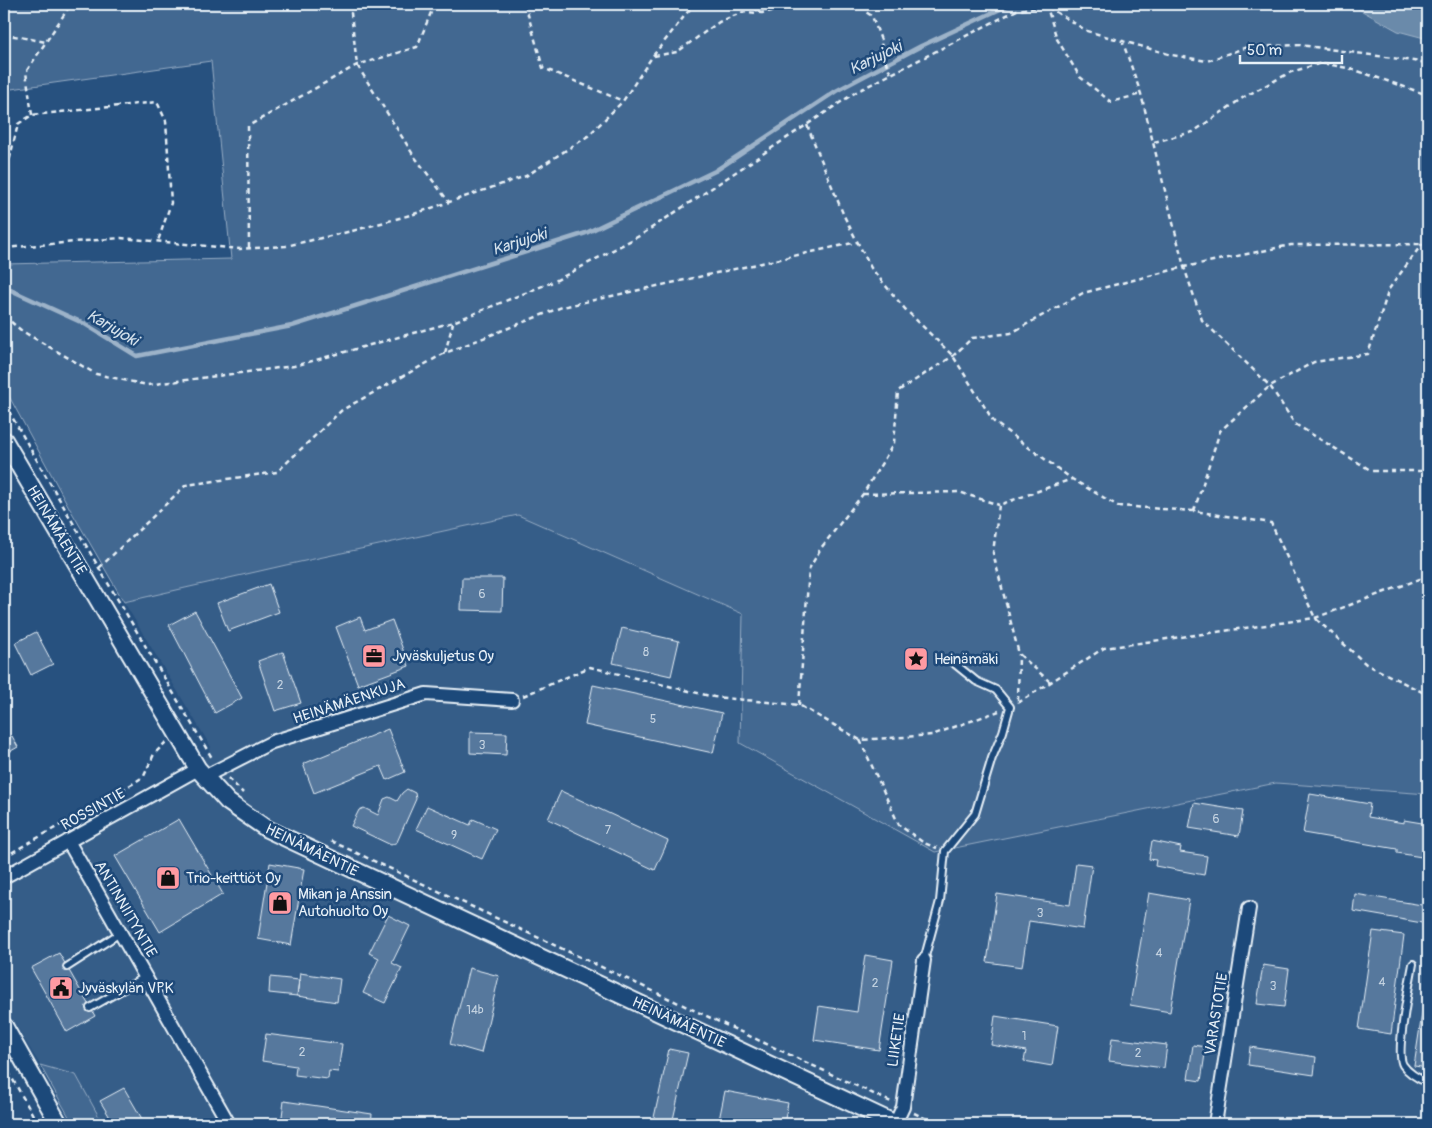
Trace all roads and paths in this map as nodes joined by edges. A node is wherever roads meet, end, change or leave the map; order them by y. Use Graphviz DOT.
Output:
graph roads {
  1 [pos="71,4"];
  2 [pos="355,4"];
  3 [pos="525,4"];
  4 [pos="694,4"];
  5 [pos="784,4"];
  6 [pos="864,4"];
  7 [pos="1046,5"];
  8 [pos="432,10"];
  9 [pos="4,34"];
  10 [pos="1122,40"];
  11 [pos="46,42"];
  12 [pos="652,57"];
  13 [pos="1428,63"];
  14 [pos="357,65"];
  15 [pos="892,74"];
  16 [pos="1141,94"];
  17 [pos="1428,95"];
  18 [pos="623,101"];
  19 [pos="32,115"];
  20 [pos="807,125"];
  21 [pos="1154,142"];
  22 [pos="4,176"];
  23 [pos="449,202"];
  24 [pos="158,241"];
  25 [pos="857,242"];
  26 [pos="1422,244"];
  27 [pos="1428,244"];
  28 [pos="4,248"];
  29 [pos="249,248"];
  30 [pos="1184,267"];
  31 [pos="4,316"];
  32 [pos="453,322"];
  33 [pos="444,353"];
  34 [pos="953,356"];
  35 [pos="1270,386"];
  36 [pos="4,403"];
  37 [pos="4,440"];
  38 [pos="1428,472"];
  39 [pos="1072,479"];
  40 [pos="863,494"];
  41 [pos="998,505"];
  42 [pos="1194,511"];
  43 [pos="99,568"];
  44 [pos="1428,576"];
  45 [pos="1315,618"];
  46 [pos="1019,654"];
  47 [pos="955,664"];
  48 [pos="1050,682"];
  49 [pos="1428,695"];
  50 [pos="512,700"];
  51 [pos="1018,702"];
  52 [pos="799,705"];
  53 [pos="1010,707"];
  54 [pos="177,734"];
  55 [pos="860,740"];
  56 [pos="219,768"];
  57 [pos="201,773"];
  58 [pos="243,793"];
  59 [pos="328,839"];
  60 [pos="68,841"];
  61 [pos="945,851"];
  62 [pos="4,857"];
  63 [pos="4,876"];
  64 [pos="1249,908"];
  65 [pos="120,933"];
  66 [pos="924,960"];
  67 [pos="1413,964"];
  68 [pos="67,967"];
  69 [pos="145,977"];
  70 [pos="90,1008"];
  71 [pos="4,1026"];
  72 [pos="4,1064"];
  73 [pos="1428,1083"];
  74 [pos="903,1107"];
  75 [pos="38,1124"];
  76 [pos="59,1124"];
  77 [pos="229,1124"];
  78 [pos="896,1124"];
  79 [pos="937,1124"];
  80 [pos="1215,1124"];
  1 -- 11 [label="path"];
  2 -- 14 [label="path"];
  3 -- 18 [label="path"];
  4 -- 12 [label="path"];
  5 -- 12 [label="path"];
  6 -- 15 [label="path"];
  7 -- 10 [label="path"];
  7 -- 15 [label="path"];
  7 -- 16 [label="path"];
  8 -- 14 [label="path"];
  9 -- 11 [label="path"];
  10 -- 13 [label="path"];
  10 -- 16 [label="path"];
  11 -- 19 [label="path"];
  12 -- 18 [label="path"];
  14 -- 23 [label="path"];
  14 -- 29 [label="path"];
  15 -- 20 [label="path"];
  16 -- 21 [label="path"];
  17 -- 21 [label="path"];
  18 -- 23 [label="path"];
  19 -- 22 [label="path"];
  19 -- 24 [label="path"];
  20 -- 25 [label="path"];
  20 -- 32 [label="path"];
  21 -- 30 [label="path"];
  23 -- 29 [label="path"];
  24 -- 28 [label="path"];
  24 -- 29 [label="path"];
  25 -- 33 [label="path"];
  25 -- 34 [label="path"];
  26 -- 27 [label="path"];
  26 -- 30 [label="path"];
  26 -- 35 [label="path"];
  30 -- 34 [label="path"];
  30 -- 35 [label="path"];
  31 -- 32 [label="path"];
  32 -- 33 [label="path"];
  33 -- 43 [label="path"];
  34 -- 39 [label="path"];
  34 -- 40 [label="path"];
  35 -- 38 [label="path"];
  35 -- 42 [label="path"];
  36 -- 43 [label="path"];
  37 -- 54 [label="street, HEINÄMÄENTIE"];
  39 -- 41 [label="path"];
  39 -- 42 [label="path"];
  40 -- 41 [label="path"];
  40 -- 52 [label="path"];
  41 -- 46 [label="path"];
  42 -- 45 [label="path"];
  43 -- 56 [label="path"];
  44 -- 45 [label="path"];
  45 -- 48 [label="path"];
  45 -- 49 [label="path"];
  46 -- 48 [label="path"];
  46 -- 51 [label="path"];
  47 -- 53 [label="lane"];
  48 -- 51 [label="path"];
  50 -- 52 [label="path"];
  50 -- 56 [label="street, HEINÄMÄENKUJA"];
  51 -- 53 [label="path"];
  52 -- 55 [label="path"];
  53 -- 55 [label="path"];
  53 -- 61 [label="lane"];
  54 -- 57 [label="street, HEINÄMÄENTIE"];
  54 -- 62 [label="path"];
  55 -- 61 [label="path"];
  56 -- 57 [label="street, HEINÄMÄENKUJA"];
  56 -- 58 [label="path"];
  57 -- 60 [label="street, ROSSINTIE"];
  57 -- 78 [label="street, HEINÄMÄENTIE"];
  59 -- 74 [label="path"];
  60 -- 63 [label="street, ROSSINTIE"];
  60 -- 65 [label="street, ANTINNIITYNTIE"];
  61 -- 66 [label="lane"];
  64 -- 80 [label="street, VARASTOTIE"];
  65 -- 68 [label="lane"];
  65 -- 69 [label="street, ANTINNIITYNTIE"];
  66 -- 74 [label="street, LIIKETIE"];
  67 -- 73 [label="lane"];
  69 -- 70 [label="lane"];
  69 -- 77 [label="street, ANTINNIITYNTIE"];
  71 -- 76 [label="street"];
  72 -- 75 [label="path"];
  74 -- 78 [label="street, LIIKETIE"];
  74 -- 79 [label="path"];
}
